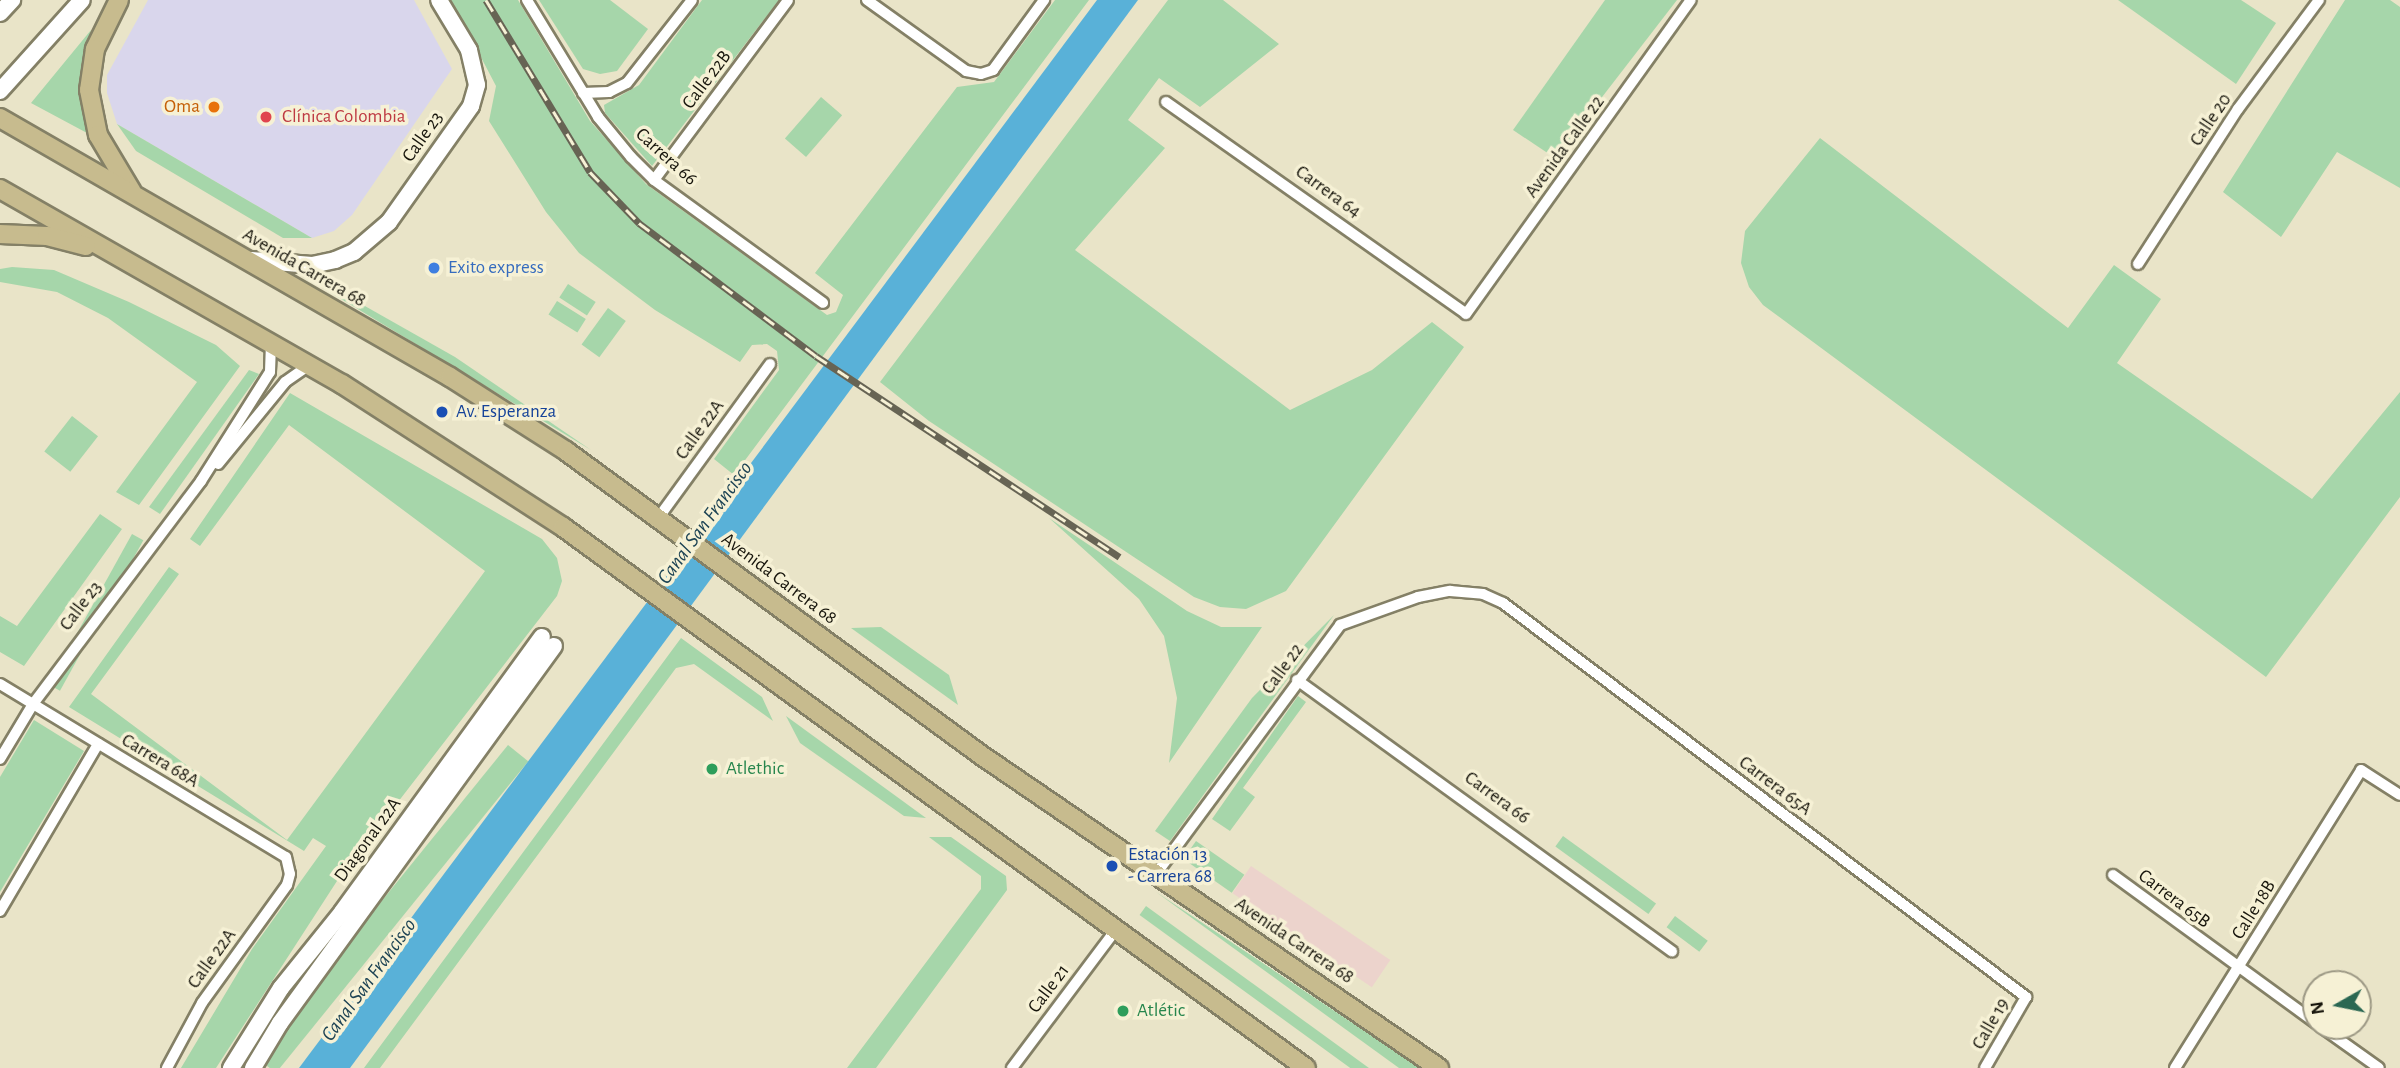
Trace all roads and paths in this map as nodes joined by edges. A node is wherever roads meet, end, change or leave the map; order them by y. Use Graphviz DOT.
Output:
graph roads {
  1 [pos="12,0"];
  2 [pos="119,0"];
  3 [pos="439,0"];
  4 [pos="527,0"];
  5 [pos="692,0"];
  6 [pos="788,0"];
  7 [pos="867,0"];
  8 [pos="1044,0"];
  9 [pos="1691,0"];
  10 [pos="2319,0"];
  11 [pos="79,4"];
  12 [pos="0,13"];
  13 [pos="0,91"];
  14 [pos="583,93"];
  15 [pos="1166,102"];
  16 [pos="0,118"];
  17 [pos="654,180"];
  18 [pos="0,189"];
  19 [pos="136,198"];
  20 [pos="0,234"];
  21 [pos="116,255"];
  22 [pos="248,260"];
  23 [pos="2138,264"];
  24 [pos="823,303"];
  25 [pos="1466,314"];
  26 [pos="271,343"];
  27 [pos="769,364"];
  28 [pos="309,365"];
  29 [pos="201,481"];
  30 [pos="659,517"];
  31 [pos="1503,603"];
  32 [pos="1297,680"];
  33 [pos="0,684"];
  34 [pos="33,704"];
  35 [pos="98,744"];
  36 [pos="0,759"];
  37 [pos="2400,795"];
  38 [pos="290,874"];
  39 [pos="1156,874"];
  40 [pos="2113,875"];
  41 [pos="0,911"];
  42 [pos="1115,931"];
  43 [pos="1672,951"];
  44 [pos="2238,969"];
  45 [pos="2026,997"];
  46 [pos="2302,1014"];
  47 [pos="2339,1040"];
  48 [pos="167,1068"];
  49 [pos="231,1068"];
  50 [pos="253,1068"];
  51 [pos="1012,1068"];
  52 [pos="1306,1068"];
  53 [pos="1439,1068"];
  54 [pos="1985,1068"];
  55 [pos="2175,1068"];
  56 [pos="2379,1068"];
  1 -- 12 [label="street"];
  2 -- 19 [label="main road"];
  3 -- 22 [label="street, Calle 23"];
  4 -- 14 [label="street, Carrera 66"];
  5 -- 14 [label="street"];
  6 -- 17 [label="street, Calle 22B"];
  7 -- 8 [label="street"];
  9 -- 25 [label="street, Avenida Calle 22"];
  10 -- 23 [label="street, Calle 20"];
  11 -- 13 [label="street"];
  14 -- 17 [label="street, Carrera 66"];
  15 -- 25 [label="street, Carrera 64"];
  16 -- 19 [label="main road, Avenida Carrera 68"];
  17 -- 24 [label="street, Carrera 66"];
  18 -- 21 [label="main road"];
  19 -- 22 [label="main road, Avenida Carrera 68"];
  20 -- 21 [label="main road"];
  21 -- 26 [label="main road"];
  22 -- 30 [label="main road, Avenida Carrera 68"];
  26 -- 28 [label="main road"];
  26 -- 29 [label="street, Calle 23"];
  27 -- 30 [label="street, Calle 22A"];
  28 -- 29 [label="street, Calle 23"];
  28 -- 42 [label="main road"];
  29 -- 34 [label="street, Calle 23"];
  30 -- 39 [label="main road, Avenida Carrera 68"];
  31 -- 32 [label="street, Calle 22"];
  31 -- 45 [label="street, Carrera 65A"];
  32 -- 39 [label="street, Calle 22"];
  32 -- 43 [label="street, Carrera 66"];
  33 -- 34 [label="street, Carrera 68A"];
  34 -- 35 [label="street, Carrera 68A"];
  34 -- 36 [label="street, Calle 23"];
  35 -- 38 [label="street, Carrera 68A"];
  35 -- 41 [label="street"];
  37 -- 44 [label="street, Calle 18B"];
  38 -- 48 [label="street, Calle 22A"];
  39 -- 53 [label="main road, Avenida Carrera 68"];
  40 -- 44 [label="street, Carrera 65B"];
  42 -- 51 [label="street, Calle 21"];
  42 -- 52 [label="main road"];
  44 -- 46 [label="street, Carrera 65B"];
  44 -- 55 [label="street, Calle 18B"];
  45 -- 54 [label="street, Calle 19"];
  47 -- 56 [label="street, Carrera 65B"];
  49 -- 50 [label="street, Diagonal 22A"];
}
